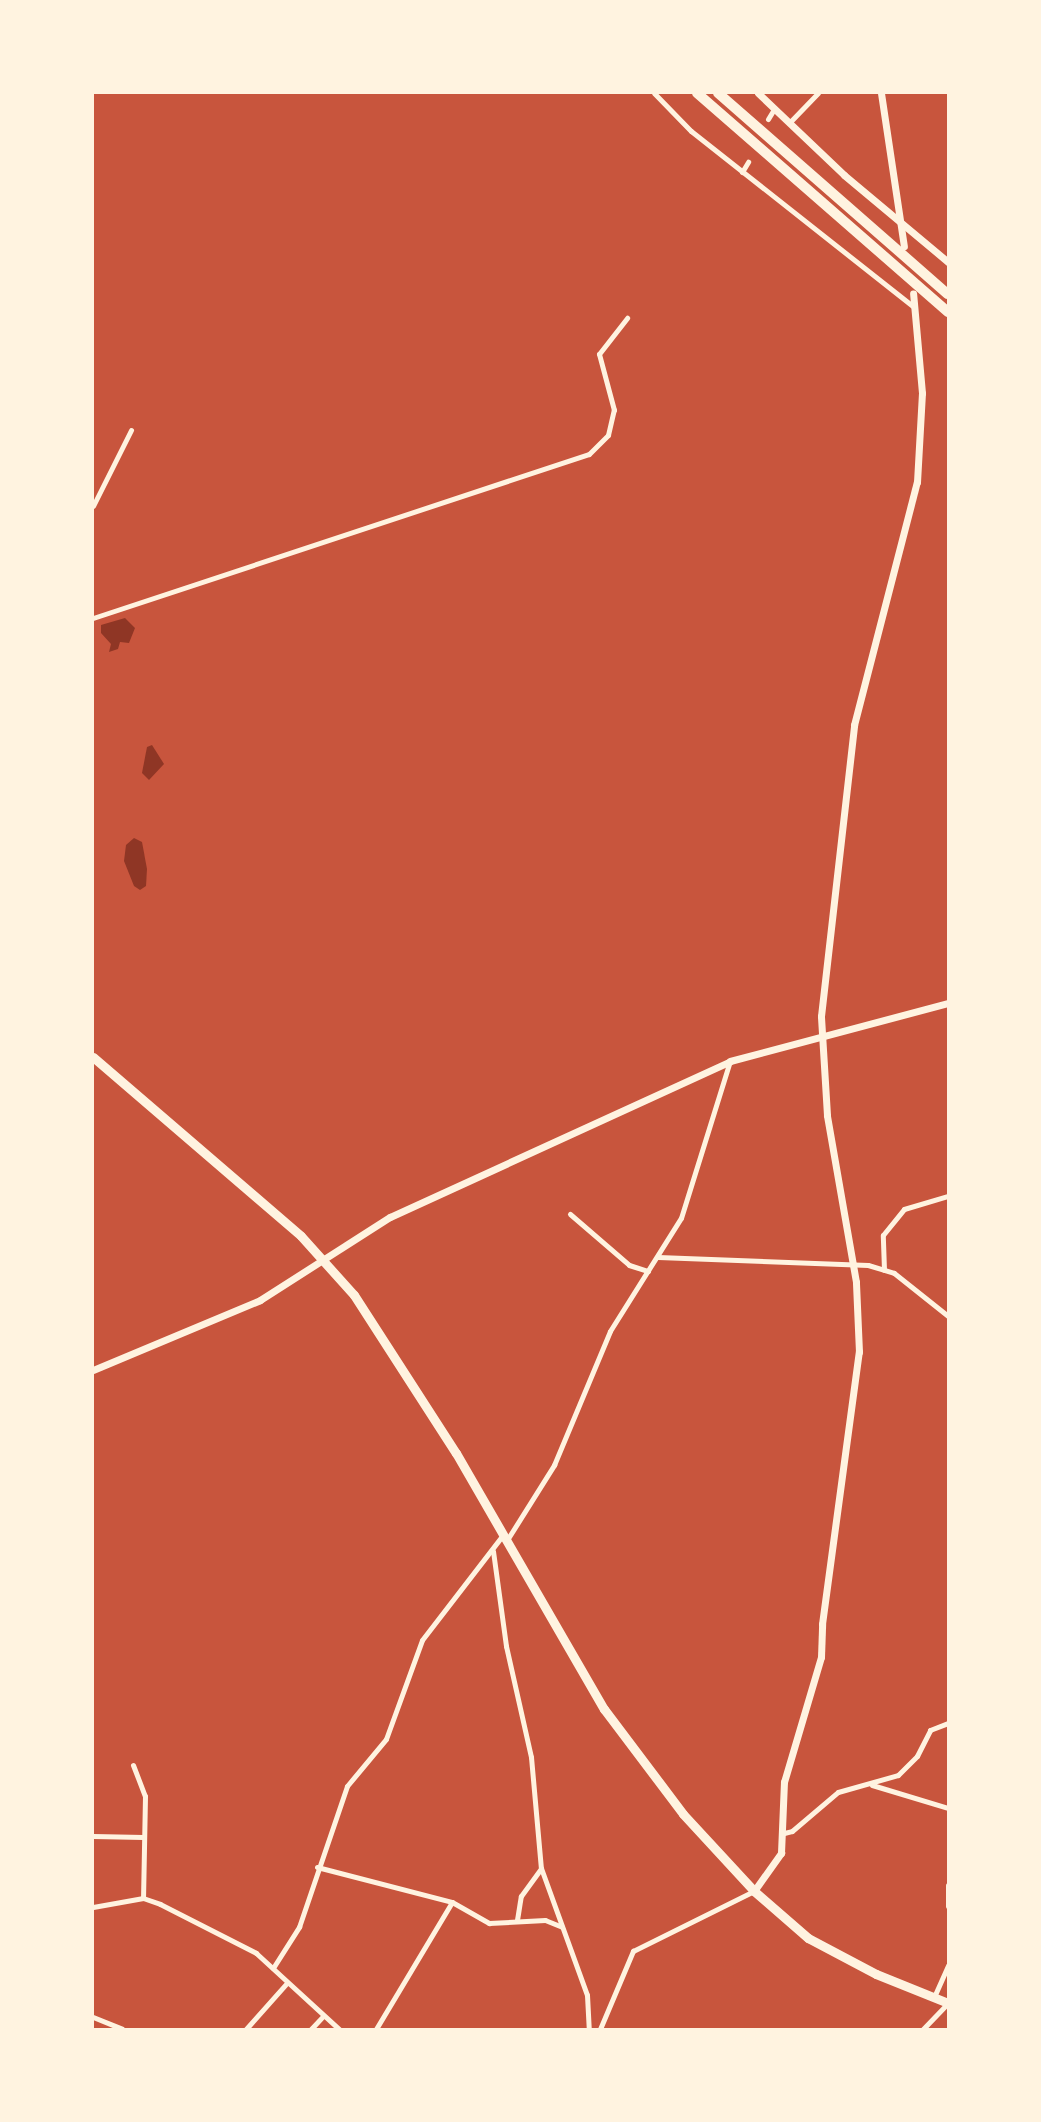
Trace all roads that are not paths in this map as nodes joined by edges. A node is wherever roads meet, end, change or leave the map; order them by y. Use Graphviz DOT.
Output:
graph roads {
  1 [pos="654,93"];
  2 [pos="696,93"];
  3 [pos="718,93"];
  4 [pos="758,93"];
  5 [pos="818,93"];
  6 [pos="881,93"];
  7 [pos="774,109"];
  8 [pos="768,120"];
  9 [pos="789,124"];
  10 [pos="748,162"];
  11 [pos="742,172"];
  12 [pos="902,223"];
  13 [pos="904,246"];
  14 [pos="948,262"];
  15 [pos="912,293"];
  16 [pos="948,294"];
  17 [pos="914,307"];
  18 [pos="948,312"];
  19 [pos="626,318"];
  20 [pos="131,430"];
  21 [pos="93,506"];
  22 [pos="93,618"];
  23 [pos="948,1003"];
  24 [pos="822,1035"];
  25 [pos="93,1056"];
  26 [pos="730,1061"];
  27 [pos="948,1196"];
  28 [pos="570,1214"];
  29 [pos="658,1257"];
  30 [pos="324,1261"];
  31 [pos="853,1264"];
  32 [pos="884,1270"];
  33 [pos="648,1271"];
  34 [pos="948,1317"];
  35 [pos="93,1370"];
  36 [pos="505,1537"];
  37 [pos="493,1550"];
  38 [pos="948,1723"];
  39 [pos="132,1765"];
  40 [pos="869,1785"];
  41 [pos="948,1808"];
  42 [pos="784,1833"];
  43 [pos="93,1836"];
  44 [pos="144,1837"];
  45 [pos="317,1867"];
  46 [pos="541,1868"];
  47 [pos="948,1885"];
  48 [pos="754,1891"];
  49 [pos="143,1898"];
  50 [pos="452,1902"];
  51 [pos="948,1906"];
  52 [pos="93,1907"];
  53 [pos="517,1920"];
  54 [pos="562,1927"];
  55 [pos="948,1965"];
  56 [pos="273,1968"];
  57 [pos="286,1984"];
  58 [pos="934,1997"];
  59 [pos="948,2003"];
  60 [pos="323,2016"];
  61 [pos="93,2017"];
  62 [pos="122,2029"];
  63 [pos="246,2029"];
  64 [pos="311,2029"];
  65 [pos="339,2029"];
  66 [pos="376,2029"];
  67 [pos="589,2029"];
  68 [pos="600,2029"];
  69 [pos="923,2029"];
  1 -- 11 [label="street"];
  2 -- 18 [label="highway"];
  3 -- 16 [label="highway"];
  4 -- 7 [label="street"];
  5 -- 9 [label="street"];
  6 -- 12 [label="street"];
  7 -- 8 [label="street"];
  7 -- 9 [label="street"];
  9 -- 12 [label="street"];
  10 -- 11 [label="street"];
  11 -- 17 [label="street"];
  12 -- 13 [label="street"];
  12 -- 14 [label="street"];
  15 -- 17 [label="street"];
  17 -- 24 [label="street"];
  19 -- 22 [label="street"];
  20 -- 21 [label="street"];
  23 -- 24 [label="street"];
  24 -- 26 [label="street"];
  24 -- 31 [label="street"];
  25 -- 30 [label="highway"];
  26 -- 29 [label="street"];
  26 -- 30 [label="street"];
  27 -- 32 [label="street"];
  28 -- 33 [label="street"];
  29 -- 31 [label="street"];
  29 -- 33 [label="street"];
  30 -- 35 [label="street"];
  30 -- 36 [label="highway"];
  31 -- 32 [label="street"];
  31 -- 42 [label="street"];
  32 -- 34 [label="street"];
  33 -- 36 [label="street"];
  36 -- 37 [label="street"];
  36 -- 48 [label="highway"];
  37 -- 45 [label="street"];
  37 -- 46 [label="street"];
  38 -- 40 [label="street"];
  39 -- 44 [label="street"];
  40 -- 41 [label="street"];
  40 -- 42 [label="street"];
  42 -- 48 [label="street"];
  43 -- 44 [label="street"];
  44 -- 49 [label="street"];
  45 -- 50 [label="street"];
  45 -- 56 [label="street"];
  46 -- 53 [label="street"];
  46 -- 54 [label="street"];
  47 -- 51 [label="street"];
  48 -- 58 [label="highway"];
  48 -- 68 [label="street"];
  49 -- 52 [label="street"];
  49 -- 56 [label="street"];
  50 -- 53 [label="street"];
  50 -- 66 [label="street"];
  53 -- 54 [label="street"];
  54 -- 67 [label="street"];
  55 -- 58 [label="street"];
  56 -- 57 [label="street"];
  57 -- 60 [label="street"];
  57 -- 63 [label="street"];
  58 -- 59 [label="highway"];
  59 -- 69 [label="street"];
  60 -- 64 [label="street"];
  60 -- 65 [label="street"];
  61 -- 62 [label="street"];
}
